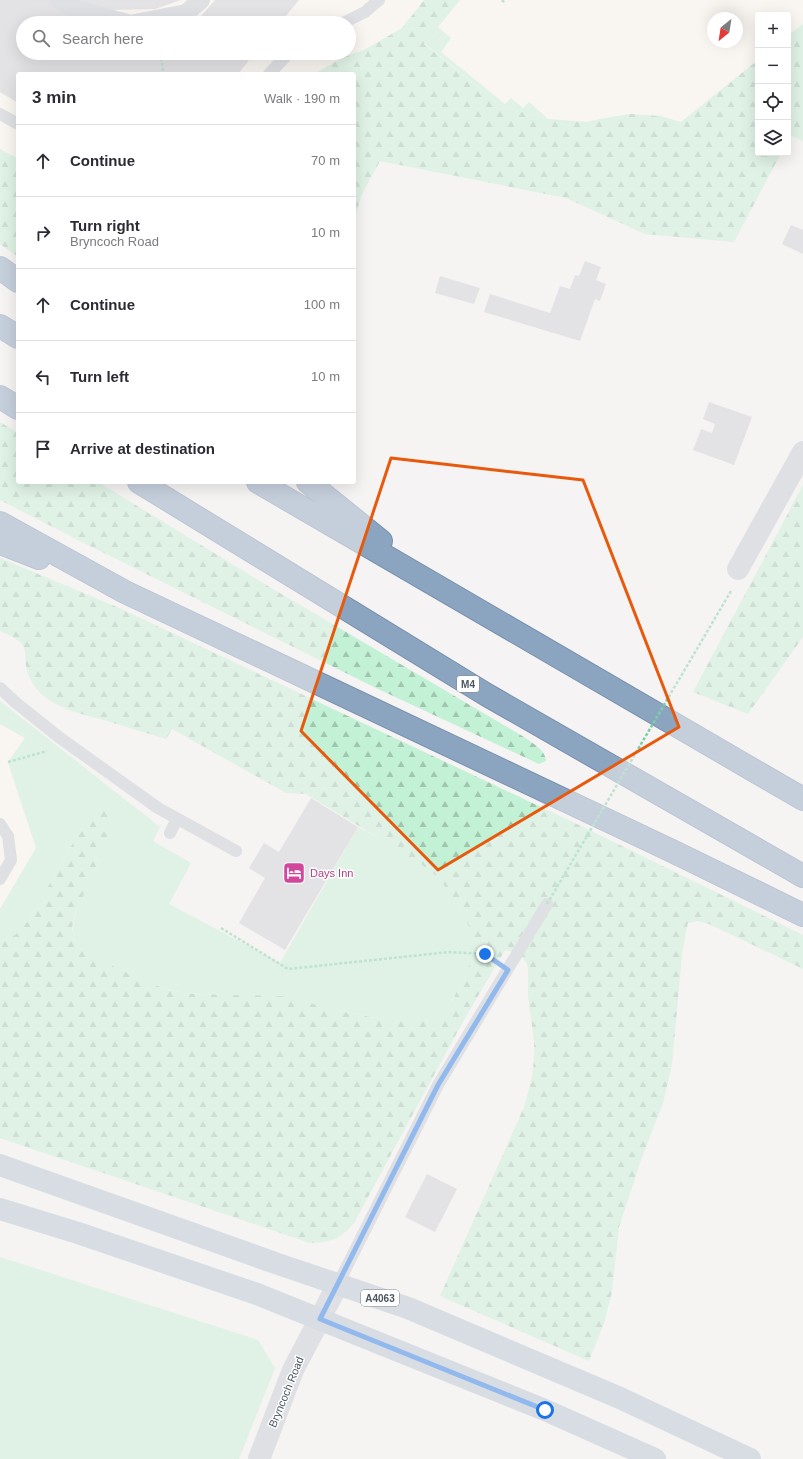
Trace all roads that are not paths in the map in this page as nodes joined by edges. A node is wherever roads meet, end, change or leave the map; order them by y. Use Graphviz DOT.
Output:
graph roads {
  1 [pos="60,0"];
  2 [pos="202,0"];
  3 [pos="379,0"];
  4 [pos="102,16"];
  5 [pos="171,16"];
  6 [pos="356,16"];
  7 [pos="282,60"];
  8 [pos="271,72"];
  9 [pos="0,114"];
  10 [pos="16,123"];
  11 [pos="0,268"];
  12 [pos="16,280"];
  13 [pos="0,326"];
  14 [pos="16,336"];
  15 [pos="0,397"];
  16 [pos="16,407"];
  17 [pos="803,452"];
  18 [pos="141,484"];
  19 [pos="261,484"];
  20 [pos="311,484"];
  21 [pos="0,523"];
  22 [pos="0,542"];
  23 [pos="738,570"];
  24 [pos="439,586"];
  25 [pos="125,592"];
  26 [pos="0,688"];
  27 [pos="803,798"];
  28 [pos="177,819"];
  29 [pos="0,824"];
  30 [pos="170,833"];
  31 [pos="236,851"];
  32 [pos="803,876"];
  33 [pos="0,879"];
  34 [pos="547,904"];
  35 [pos="803,915"];
  36 [pos="0,1165"];
  37 [pos="0,1209"];
  38 [pos="338,1284"];
  39 [pos="320,1319"];
  40 [pos="259,1459"];
  41 [pos="654,1459"];
  42 [pos="750,1459"];
  1 -- 4 [label="street"];
  2 -- 5 [label="street"];
  3 -- 6 [label="lane"];
  7 -- 8 [label="lane"];
  9 -- 10 [label="lane"];
  11 -- 12 [label="highway"];
  13 -- 14 [label="highway"];
  15 -- 16 [label="highway"];
  17 -- 23 [label="street"];
  18 -- 32 [label="highway, M4"];
  19 -- 24 [label="highway"];
  20 -- 24 [label="highway"];
  21 -- 25 [label="highway"];
  22 -- 25 [label="highway"];
  24 -- 27 [label="highway"];
  25 -- 35 [label="highway"];
  26 -- 28 [label="lane"];
  28 -- 30 [label="lane"];
  28 -- 31 [label="lane"];
  29 -- 33 [label="lane"];
  34 -- 38 [label="lane"];
  36 -- 38 [label="main road, A4063"];
  37 -- 39 [label="main road"];
  38 -- 39 [label="street, Bryncoch Road"];
  38 -- 42 [label="main road, A4063"];
  39 -- 40 [label="street, Bryncoch Road"];
  39 -- 41 [label="main road"];
}
